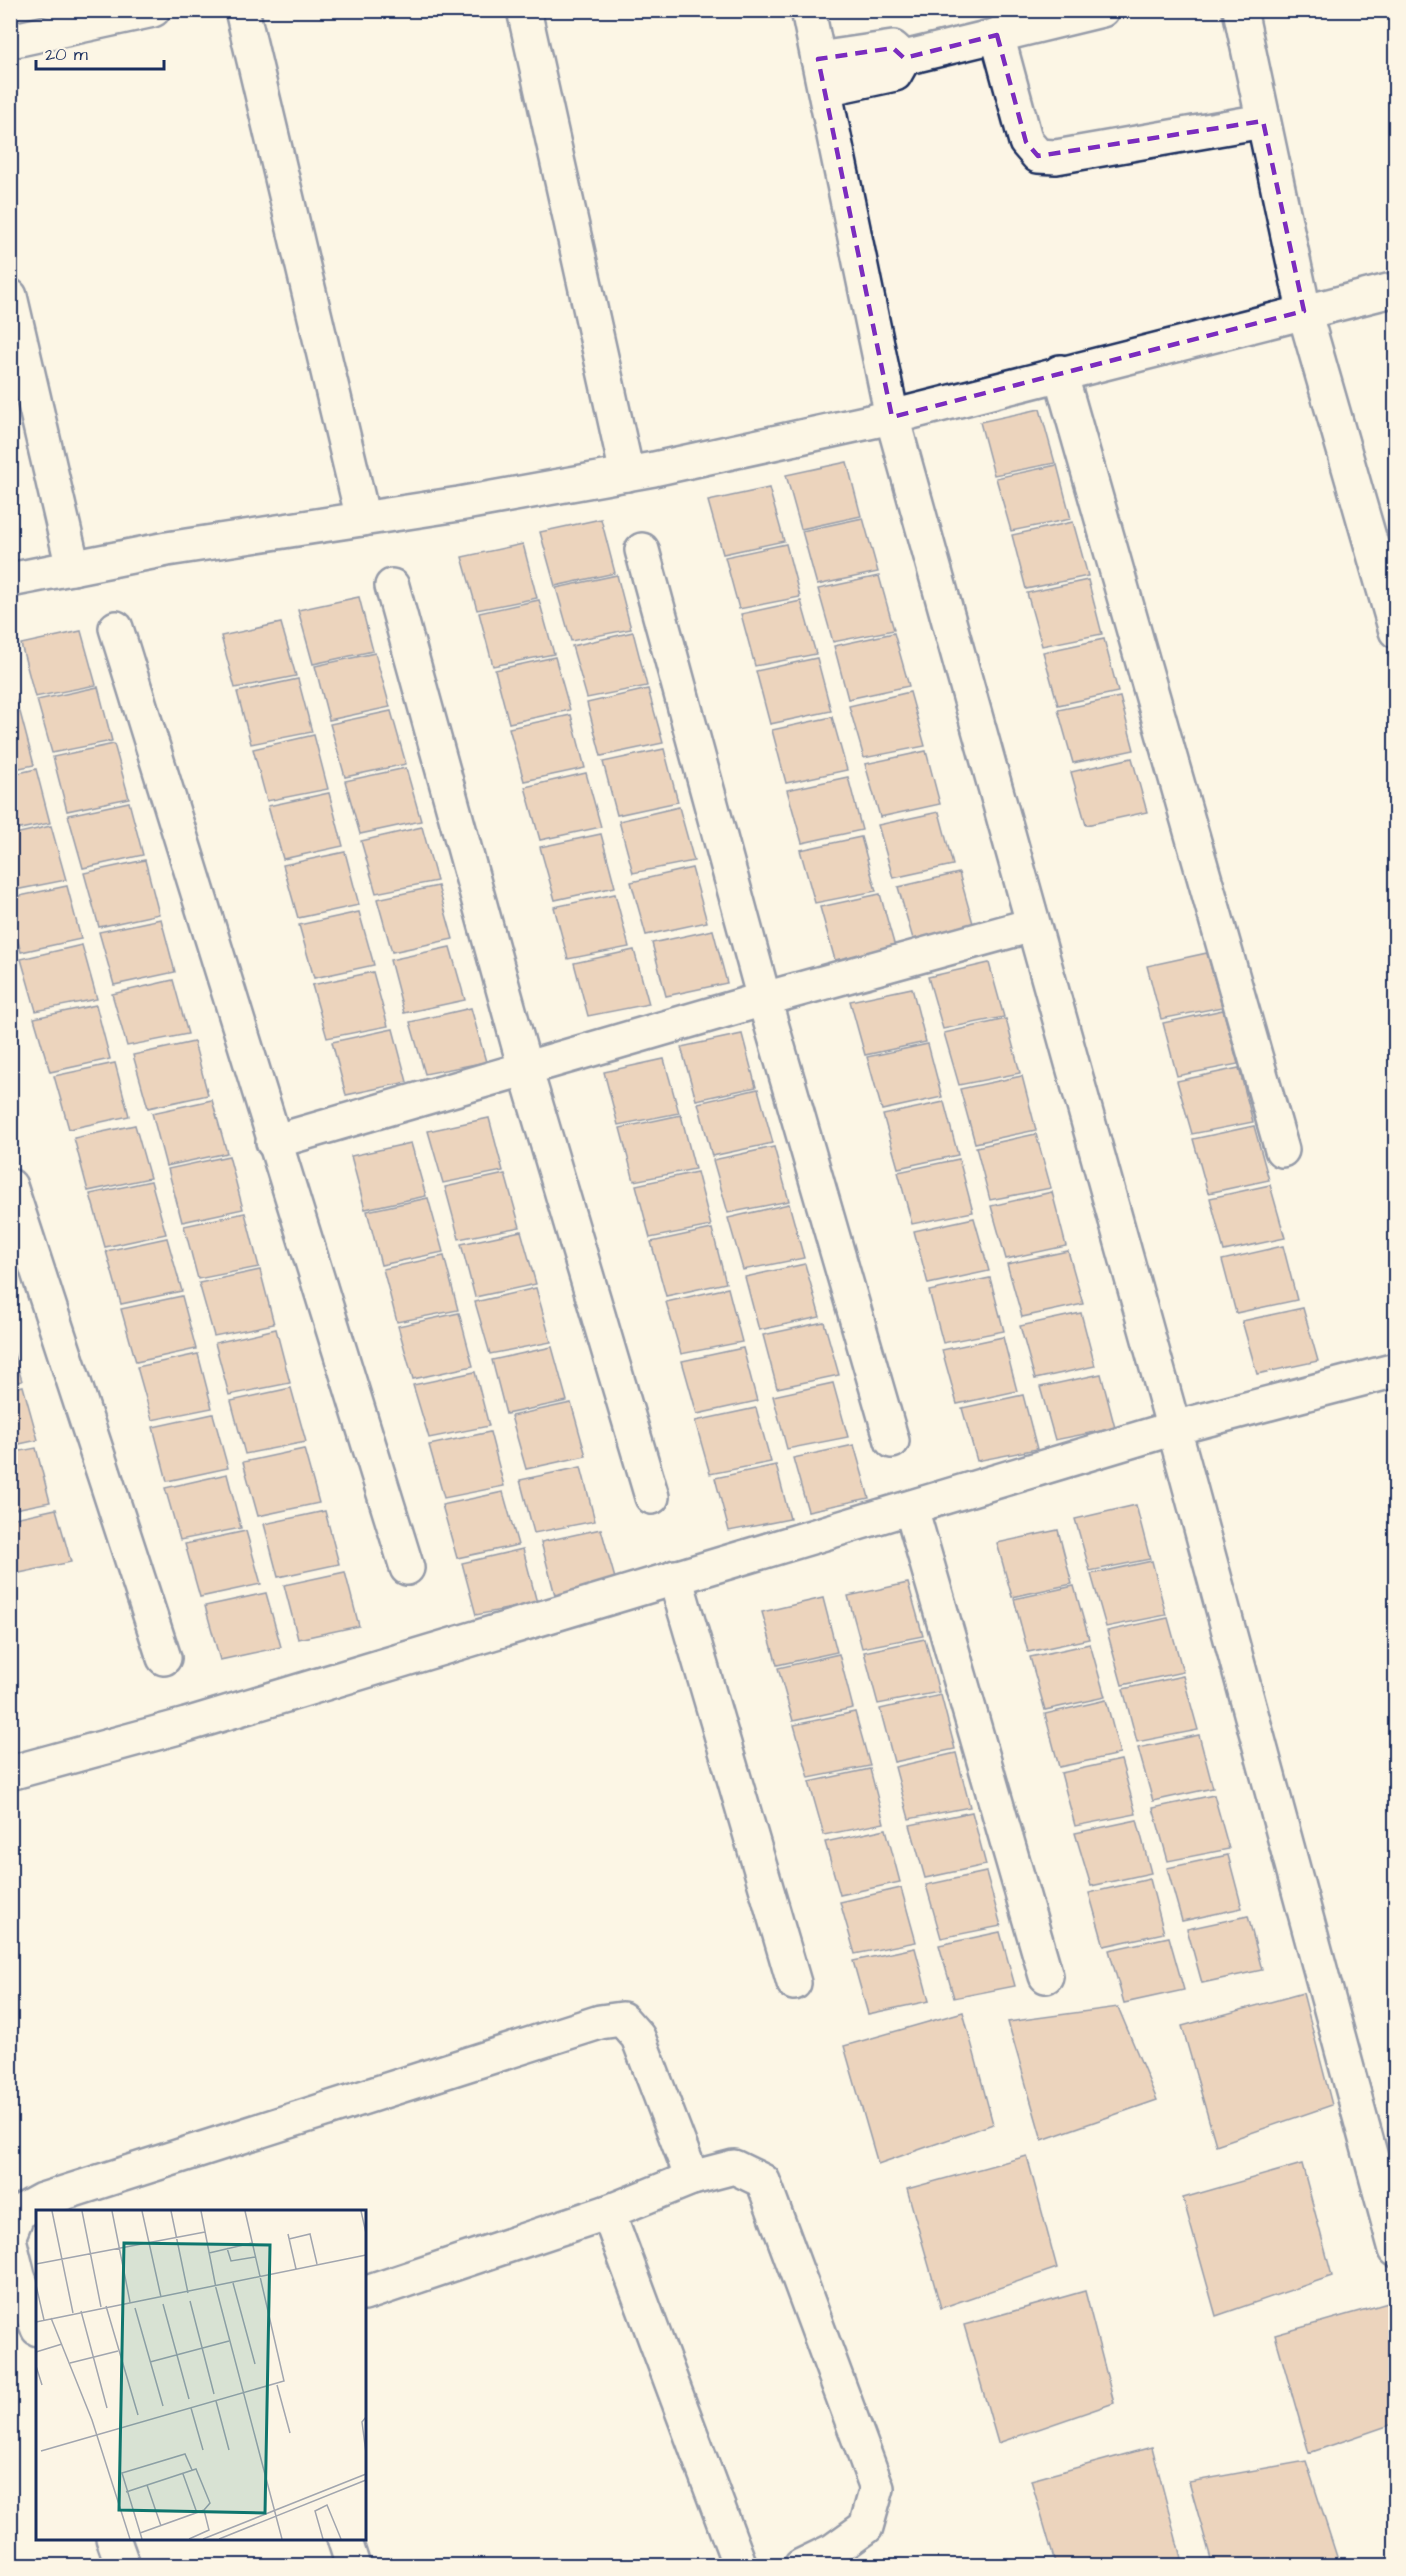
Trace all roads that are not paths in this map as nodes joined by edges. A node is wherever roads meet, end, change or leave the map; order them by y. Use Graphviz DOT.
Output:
graph roads {
  1 [pos="153,10"];
  2 [pos="242,10"];
  3 [pos="524,10"];
  4 [pos="808,10"];
  5 [pos="1102,10"];
  6 [pos="1240,10"];
  7 [pos="997,35"];
  8 [pos="10,41"];
  9 [pos="821,74"];
  10 [pos="1263,121"];
  11 [pos="1395,288"];
  12 [pos="10,296"];
  13 [pos="1304,311"];
  14 [pos="1060,372"];
  15 [pos="892,417"];
  16 [pos="627,474"];
  17 [pos="363,519"];
  18 [pos="642,550"];
  19 [pos="73,568"];
  20 [pos="10,580"];
  21 [pos="392,586"];
  22 [pos="116,628"];
  23 [pos="1395,631"];
  24 [pos="1032,925"];
  25 [pos="764,999"];
  26 [pos="525,1068"];
  27 [pos="273,1142"];
  28 [pos="1282,1150"];
  29 [pos="10,1186"];
  30 [pos="1395,1370"];
  31 [pos="1174,1428"];
  32 [pos="892,1441"];
  33 [pos="652,1497"];
  34 [pos="911,1508"];
  35 [pos="407,1568"];
  36 [pos="675,1577"];
  37 [pos="164,1658"];
  38 [pos="10,1773"];
  39 [pos="1046,1976"];
  40 [pos="794,1983"];
  41 [pos="692,2178"];
  42 [pos="608,2212"];
  43 [pos="10,2233"];
  44 [pos="10,2243"];
  45 [pos="1395,2250"];
  46 [pos="14,2277"];
  47 [pos="366,2293"];
  48 [pos="36,2325"];
  49 [pos="114,2540"];
  50 [pos="345,2540"];
  51 [pos="816,2560"];
  52 [pos="123,2565"];
  53 [pos="354,2565"];
  54 [pos="741,2565"];
  1 -- 8 [label="street"];
  2 -- 17 [label="street"];
  3 -- 16 [label="street"];
  4 -- 9 [label="street"];
  5 -- 7 [label="street"];
  6 -- 10 [label="street"];
  7 -- 9 [label="street"];
  7 -- 10 [label="street"];
  9 -- 15 [label="street"];
  10 -- 13 [label="street"];
  11 -- 13 [label="street"];
  12 -- 19 [label="street"];
  13 -- 14 [label="street"];
  13 -- 23 [label="street"];
  14 -- 15 [label="street"];
  14 -- 28 [label="street"];
  15 -- 16 [label="street"];
  15 -- 24 [label="street"];
  16 -- 17 [label="street"];
  17 -- 19 [label="street"];
  18 -- 25 [label="street"];
  19 -- 20 [label="street"];
  21 -- 26 [label="street"];
  22 -- 27 [label="street"];
  24 -- 25 [label="street"];
  24 -- 31 [label="street"];
  25 -- 26 [label="street"];
  25 -- 32 [label="street"];
  26 -- 27 [label="street"];
  26 -- 33 [label="street"];
  27 -- 35 [label="street"];
  29 -- 37 [label="street"];
  30 -- 31 [label="street"];
  31 -- 34 [label="street"];
  31 -- 45 [label="street"];
  34 -- 36 [label="street"];
  34 -- 39 [label="street"];
  36 -- 38 [label="street"];
  36 -- 40 [label="street"];
  41 -- 42 [label="street"];
  41 -- 43 [label="street"];
  41 -- 51 [label="street"];
  42 -- 47 [label="street"];
  42 -- 54 [label="street"];
  44 -- 46 [label="street"];
  46 -- 48 [label="street"];
  49 -- 52 [label="street"];
  50 -- 53 [label="street"];
}
